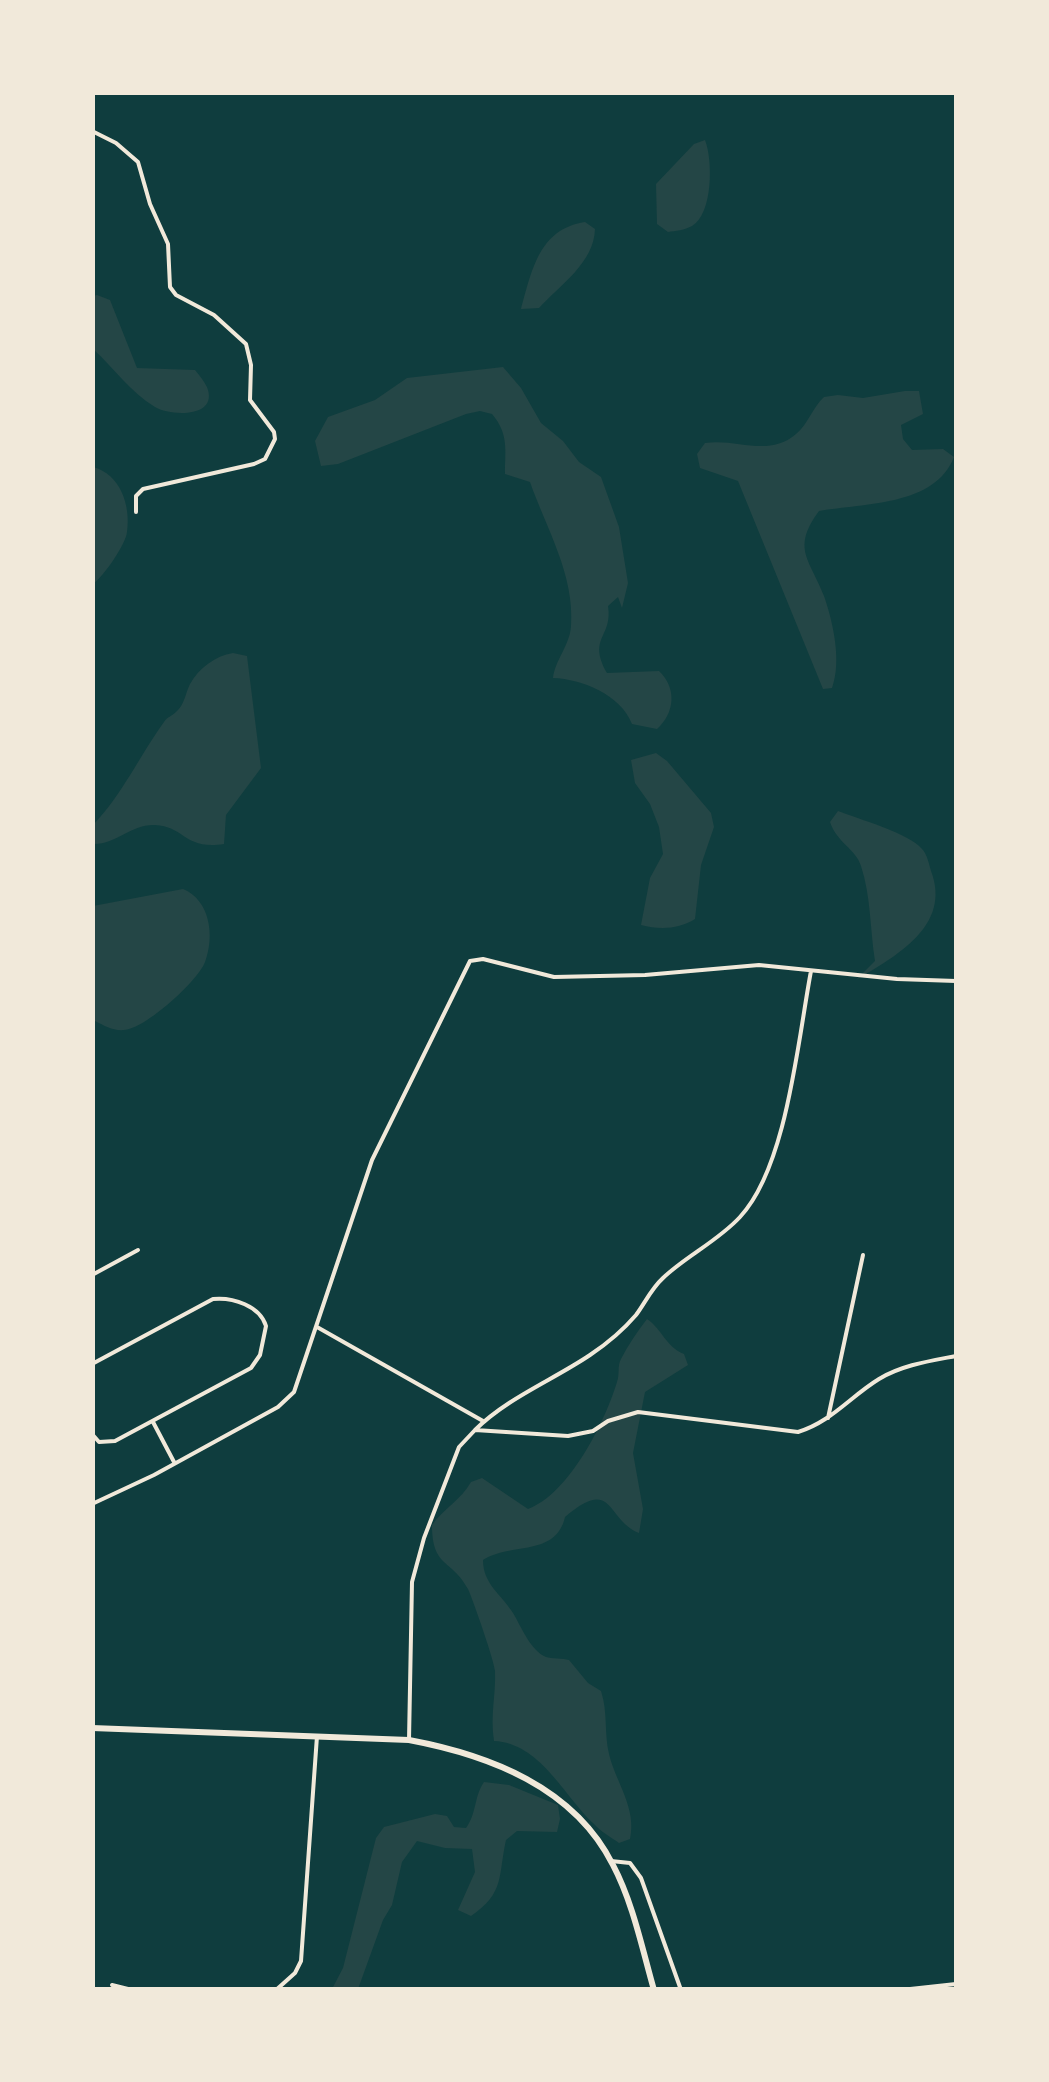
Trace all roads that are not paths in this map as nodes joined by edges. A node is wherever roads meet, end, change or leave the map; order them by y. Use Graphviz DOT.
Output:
graph roads {
  1 [pos="92,131"];
  2 [pos="136,512"];
  3 [pos="811,970"];
  4 [pos="956,981"];
  5 [pos="138,1250"];
  6 [pos="863,1255"];
  7 [pos="92,1276"];
  8 [pos="317,1327"];
  9 [pos="956,1356"];
  10 [pos="92,1364"];
  11 [pos="828,1418"];
  12 [pos="484,1421"];
  13 [pos="152,1422"];
  14 [pos="476,1430"];
  15 [pos="92,1434"];
  16 [pos="174,1462"];
  17 [pos="92,1504"];
  18 [pos="92,1728"];
  19 [pos="317,1736"];
  20 [pos="409,1740"];
  21 [pos="611,1860"];
  22 [pos="956,1984"];
  23 [pos="112,1985"];
  24 [pos="132,1990"];
  25 [pos="276,1990"];
  26 [pos="654,1990"];
  27 [pos="681,1990"];
  28 [pos="901,1990"];
  1 -- 2 [label="street"];
  3 -- 4 [label="street"];
  3 -- 8 [label="street"];
  3 -- 12 [label="street"];
  5 -- 7 [label="street"];
  6 -- 11 [label="street"];
  8 -- 12 [label="street"];
  8 -- 16 [label="street"];
  9 -- 11 [label="street"];
  10 -- 13 [label="street"];
  11 -- 14 [label="street"];
  12 -- 14 [label="street"];
  13 -- 15 [label="street"];
  13 -- 16 [label="street"];
  14 -- 20 [label="street"];
  16 -- 17 [label="street"];
  18 -- 19 [label="main road"];
  19 -- 20 [label="main road"];
  19 -- 25 [label="street"];
  20 -- 21 [label="main road"];
  21 -- 26 [label="main road"];
  21 -- 27 [label="street"];
  22 -- 28 [label="street"];
  23 -- 24 [label="street"];
}
